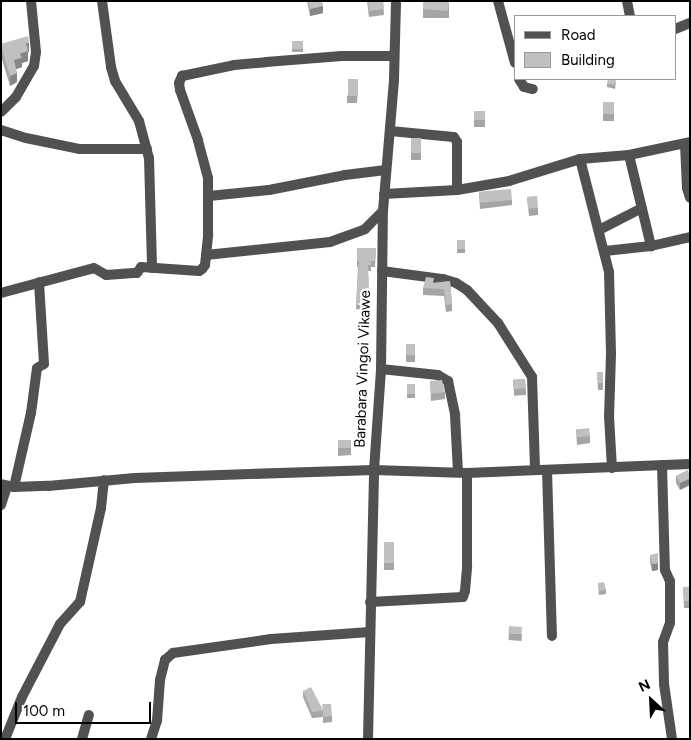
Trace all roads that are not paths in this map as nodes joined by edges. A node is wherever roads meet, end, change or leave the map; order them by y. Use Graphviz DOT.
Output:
graph roads {
  1 [pos="31,1"];
  2 [pos="102,1"];
  3 [pos="396,1"];
  4 [pos="498,1"];
  5 [pos="627,1"];
  6 [pos="630,15"];
  7 [pos="690,23"];
  8 [pos="676,29"];
  9 [pos="394,56"];
  10 [pos="514,60"];
  11 [pos="520,80"];
  12 [pos="533,89"];
  13 [pos="1,112"];
  14 [pos="1,130"];
  15 [pos="390,131"];
  16 [pos="688,143"];
  17 [pos="147,149"];
  18 [pos="629,155"];
  19 [pos="580,159"];
  20 [pos="386,170"];
  21 [pos="457,190"];
  22 [pos="384,194"];
  23 [pos="209,196"];
  24 [pos="690,198"];
  25 [pos="642,208"];
  26 [pos="383,211"];
  27 [pos="600,230"];
  28 [pos="690,237"];
  29 [pos="651,246"];
  30 [pos="605,251"];
  31 [pos="206,255"];
  32 [pos="152,268"];
  33 [pos="382,271"];
  34 [pos="39,282"];
  35 [pos="1,293"];
  36 [pos="381,369"];
  37 [pos="662,464"];
  38 [pos="690,464"];
  39 [pos="612,468"];
  40 [pos="535,469"];
  41 [pos="374,470"];
  42 [pos="547,470"];
  43 [pos="462,472"];
  44 [pos="104,480"];
  45 [pos="8,486"];
  46 [pos="1,505"];
  47 [pos="370,602"];
  48 [pos="370,632"];
  49 [pos="552,636"];
  50 [pos="89,715"];
  51 [pos="5,739"];
  52 [pos="82,739"];
  53 [pos="151,739"];
  54 [pos="368,739"];
  55 [pos="672,739"];
  1 -- 13 [label="street"];
  2 -- 17 [label="street"];
  3 -- 9 [label="street, Barabara Vingoi Vikawe"];
  4 -- 10 [label="street"];
  5 -- 6 [label="street"];
  7 -- 8 [label="street"];
  9 -- 15 [label="street, Barabara Vingoi Vikawe"];
  9 -- 23 [label="street"];
  11 -- 12 [label="street"];
  14 -- 17 [label="street"];
  15 -- 20 [label="street, Barabara Vingoi Vikawe"];
  15 -- 21 [label="street"];
  16 -- 18 [label="street"];
  16 -- 24 [label="street"];
  17 -- 32 [label="street"];
  18 -- 19 [label="street"];
  18 -- 25 [label="street"];
  19 -- 21 [label="street"];
  19 -- 27 [label="street"];
  20 -- 22 [label="street, Barabara Vingoi Vikawe"];
  20 -- 23 [label="street"];
  21 -- 22 [label="street"];
  22 -- 26 [label="street, Barabara Vingoi Vikawe"];
  23 -- 31 [label="street"];
  25 -- 27 [label="street"];
  25 -- 29 [label="street"];
  26 -- 31 [label="street"];
  26 -- 33 [label="street, Barabara Vingoi Vikawe"];
  27 -- 30 [label="street"];
  28 -- 29 [label="street"];
  29 -- 30 [label="street"];
  30 -- 39 [label="street"];
  31 -- 32 [label="street"];
  32 -- 34 [label="street"];
  33 -- 36 [label="street, Barabara Vingoi Vikawe"];
  33 -- 40 [label="street"];
  34 -- 35 [label="street"];
  34 -- 45 [label="street"];
  36 -- 41 [label="street, Barabara Vingoi Vikawe"];
  36 -- 43 [label="street"];
  37 -- 38 [label="street"];
  37 -- 39 [label="street"];
  37 -- 55 [label="street"];
  39 -- 42 [label="street"];
  40 -- 42 [label="street"];
  40 -- 43 [label="street"];
  41 -- 43 [label="street"];
  41 -- 44 [label="street"];
  41 -- 47 [label="street, Barabara Vingoi Vikawe"];
  42 -- 49 [label="street"];
  43 -- 47 [label="street"];
  44 -- 45 [label="street"];
  44 -- 51 [label="street"];
  45 -- 46 [label="street"];
  47 -- 48 [label="street, Barabara Vingoi Vikawe"];
  48 -- 53 [label="street"];
  48 -- 54 [label="street, Barabara Vingoi Vikawe"];
  50 -- 52 [label="street"];
}
